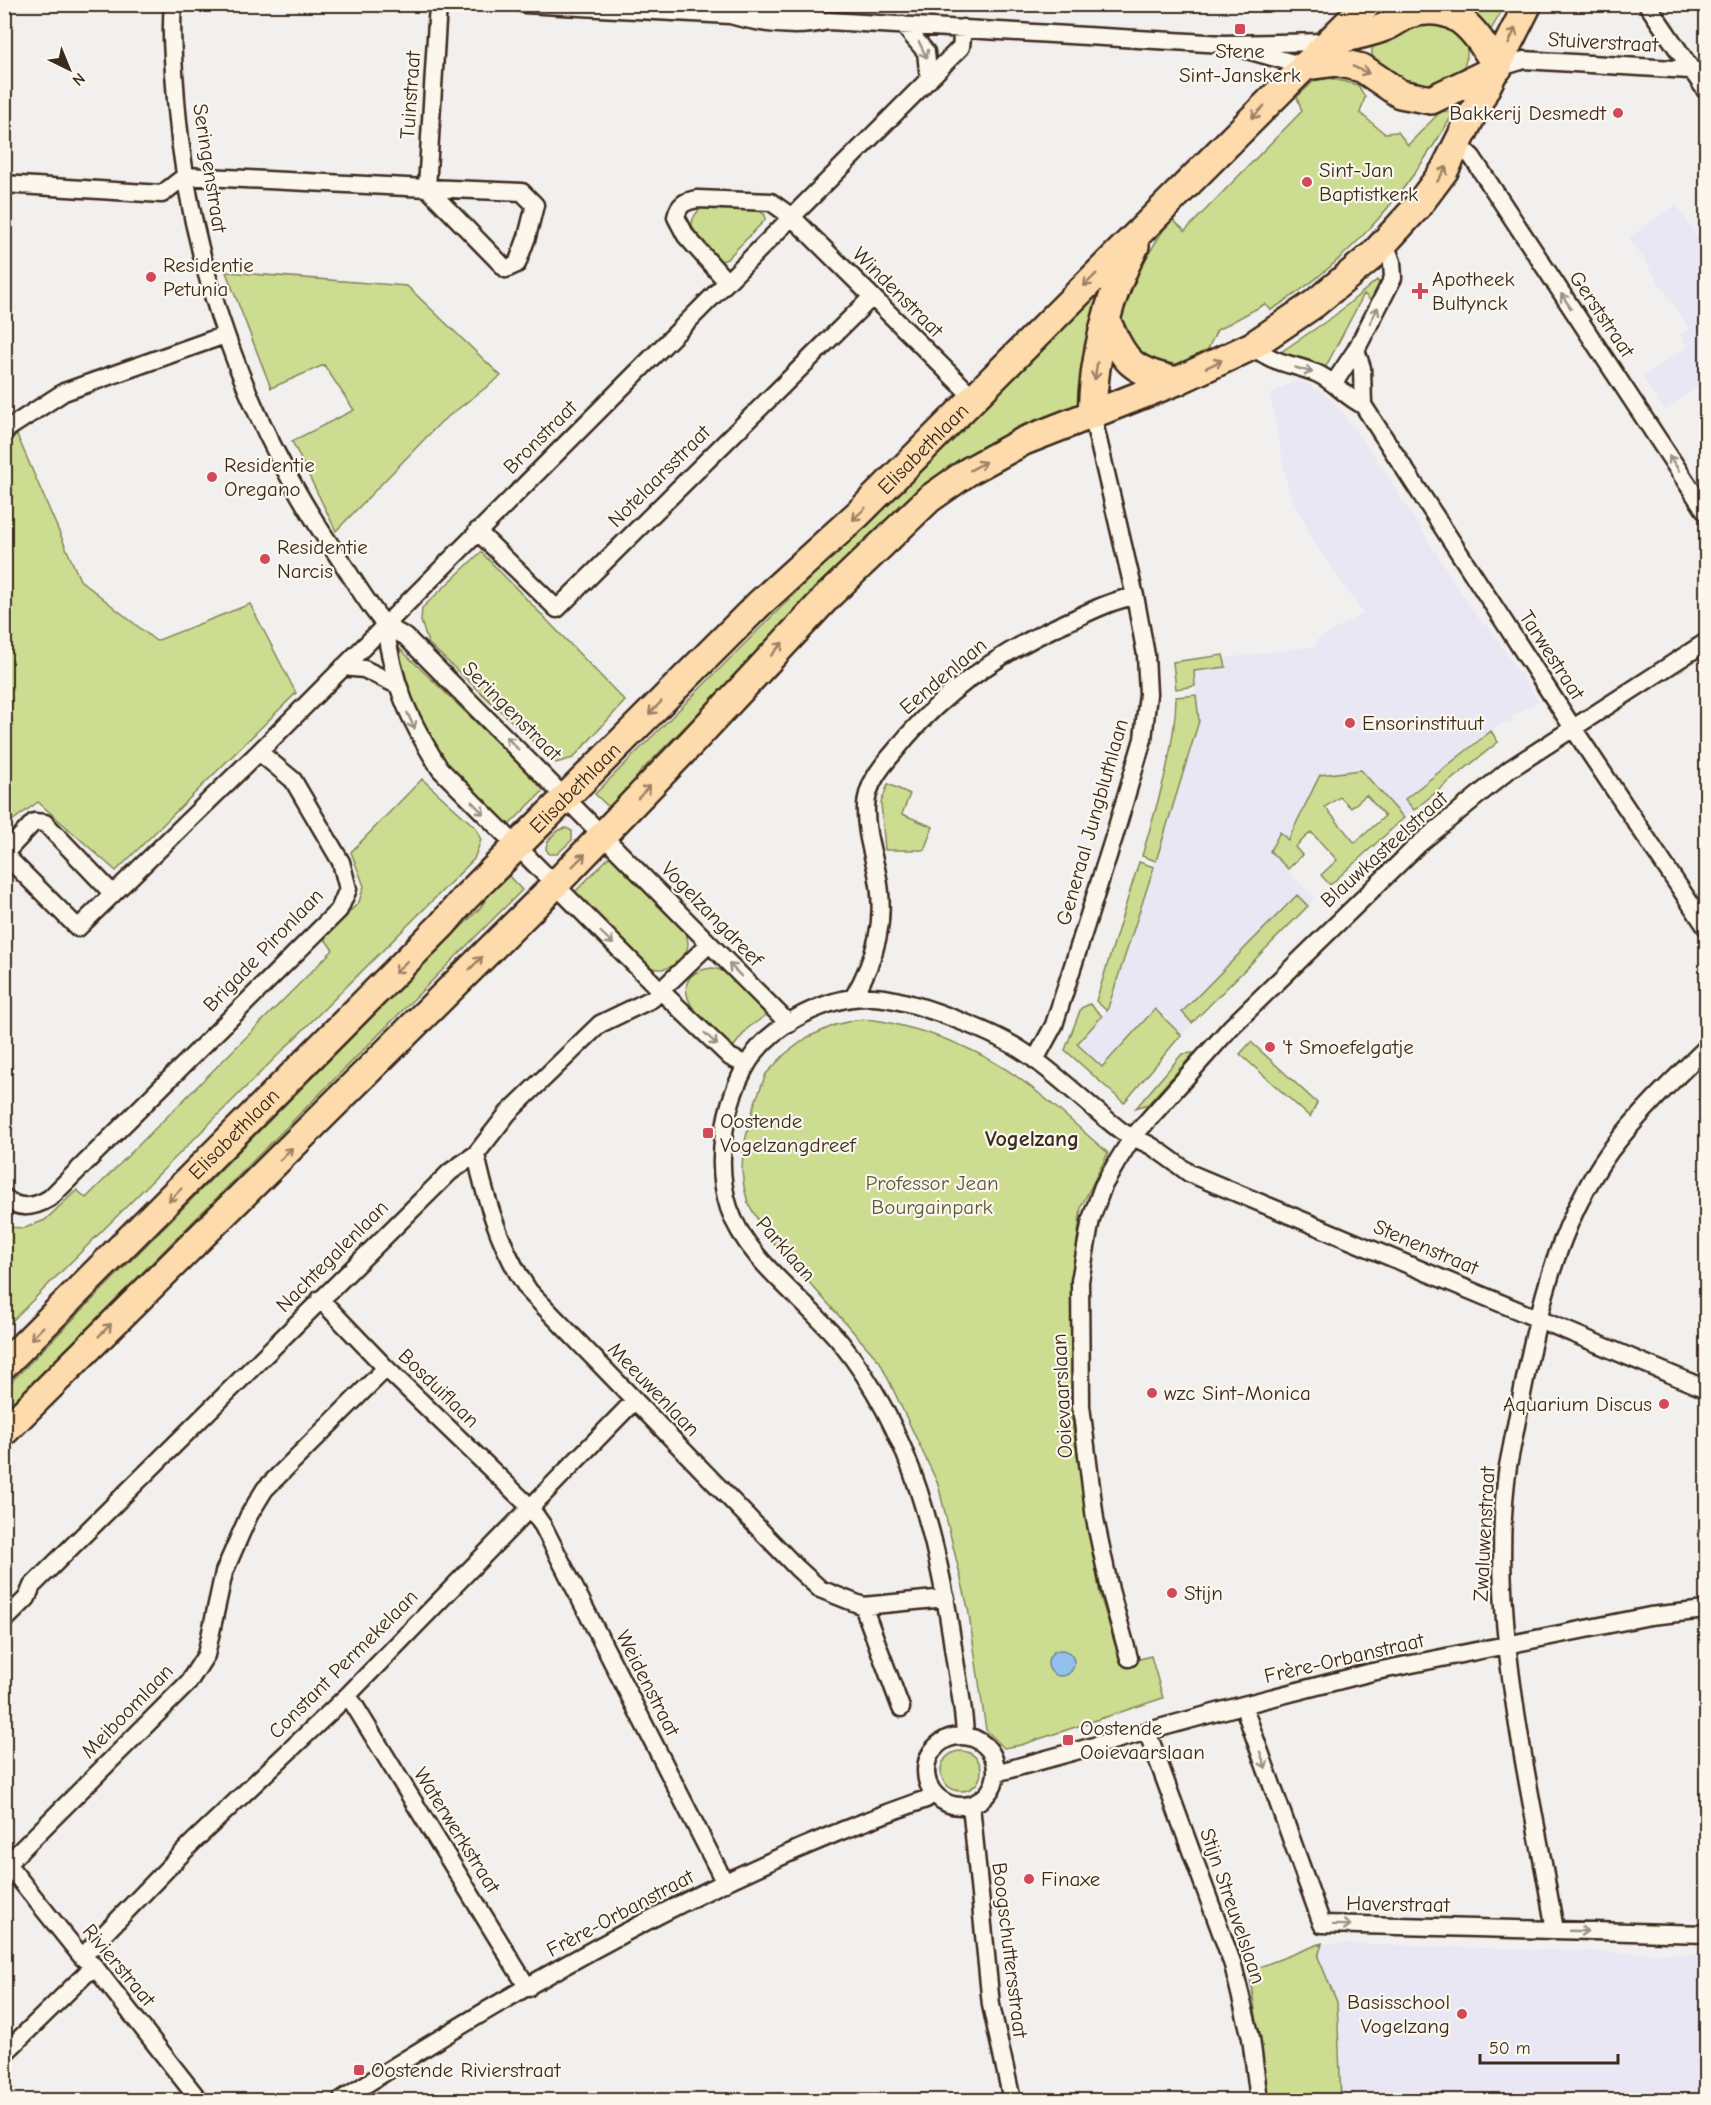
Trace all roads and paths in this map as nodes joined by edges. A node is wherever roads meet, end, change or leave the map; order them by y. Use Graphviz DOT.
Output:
graph roads {
  1 [pos="173,4"];
  2 [pos="438,4"];
  3 [pos="524,4"];
  4 [pos="1367,4"];
  5 [pos="1528,4"];
  6 [pos="1647,4"];
  7 [pos="903,25"];
  8 [pos="963,28"];
  9 [pos="1329,42"];
  10 [pos="1224,44"];
  11 [pos="1304,66"];
  12 [pos="1498,68"];
  13 [pos="1700,70"];
  14 [pos="929,80"];
  15 [pos="1707,91"];
  16 [pos="1458,144"];
  17 [pos="185,176"];
  18 [pos="4,184"];
  19 [pos="427,188"];
  20 [pos="792,217"];
  21 [pos="1151,219"];
  22 [pos="1385,243"];
  23 [pos="727,282"];
  24 [pos="872,297"];
  25 [pos="1107,322"];
  26 [pos="225,335"];
  27 [pos="1252,346"];
  28 [pos="1356,351"];
  29 [pos="1177,381"];
  30 [pos="1334,383"];
  31 [pos="974,398"];
  32 [pos="1363,405"];
  33 [pos="1092,414"];
  34 [pos="4,430"];
  35 [pos="1707,512"];
  36 [pos="477,531"];
  37 [pos="1135,596"];
  38 [pos="385,625"];
  39 [pos="1707,642"];
  40 [pos="342,667"];
  41 [pos="395,684"];
  42 [pos="1573,728"];
  43 [pos="259,752"];
  44 [pos="566,797"];
  45 [pos="603,834"];
  46 [pos="516,846"];
  47 [pos="554,885"];
  48 [pos="113,894"];
  49 [pos="1707,927"];
  50 [pos="709,944"];
  51 [pos="661,991"];
  52 [pos="853,998"];
  53 [pos="789,1024"];
  54 [pos="1707,1048"];
  55 [pos="1035,1060"];
  56 [pos="746,1065"];
  57 [pos="1132,1138"];
  58 [pos="476,1154"];
  59 [pos="4,1197"];
  60 [pos="320,1299"];
  61 [pos="1539,1318"];
  62 [pos="4,1365"];
  63 [pos="386,1368"];
  64 [pos="1707,1389"];
  65 [pos="634,1400"];
  66 [pos="4,1432"];
  67 [pos="529,1506"];
  68 [pos="946,1598"];
  69 [pos="863,1606"];
  70 [pos="1707,1610"];
  71 [pos="4,1621"];
  72 [pos="1508,1645"];
  73 [pos="1129,1658"];
  74 [pos="348,1695"];
  75 [pos="1243,1705"];
  76 [pos="902,1708"];
  77 [pos="1147,1731"];
  78 [pos="965,1735"];
  79 [pos="996,1773"];
  80 [pos="933,1793"];
  81 [pos="971,1805"];
  82 [pos="6,1862"];
  83 [pos="725,1883"];
  84 [pos="1555,1930"];
  85 [pos="1707,1934"];
  86 [pos="88,1961"];
  87 [pos="528,1988"];
  88 [pos="4,2054"];
  89 [pos="199,2100"];
  90 [pos="341,2100"];
  91 [pos="1012,2100"];
  92 [pos="1259,2100"];
  1 -- 17 [label="street, Seringenstraat"];
  2 -- 19 [label="street, Tuinstraat"];
  3 -- 7 [label="street"];
  4 -- 9 [label="main road, Elisabethlaan"];
  12 -- 5 [label="main road, Elisabethlaan, one-way"];
  6 -- 13 [label="street"];
  7 -- 8 [label="street"];
  7 -- 14 [label="street, one-way"];
  8 -- 10 [label="street"];
  8 -- 14 [label="street, Bronstraat"];
  9 -- 10 [label="street"];
  9 -- 11 [label="main road, Elisabethlaan"];
  9 -- 12 [label="main road"];
  10 -- 11 [label="street"];
  11 -- 12 [label="main road, one-way"];
  11 -- 21 [label="main road, Elisabethlaan, one-way"];
  12 -- 13 [label="street, Stuiverstraat"];
  12 -- 16 [label="main road, Elisabethlaan"];
  13 -- 15 [label="street"];
  14 -- 20 [label="street, Bronstraat"];
  22 -- 16 [label="main road, Elisabethlaan, one-way"];
  35 -- 16 [label="street, Gerststraat, one-way"];
  17 -- 18 [label="street"];
  17 -- 19 [label="street"];
  17 -- 26 [label="street, Seringenstraat"];
  19 -- 19 [label="street"];
  20 -- 23 [label="street, Bronstraat"];
  20 -- 23 [label="street"];
  20 -- 24 [label="street, Windenstraat"];
  21 -- 25 [label="main road, Elisabethlaan"];
  21 -- 31 [label="main road, Elisabethlaan, one-way"];
  22 -- 27 [label="main road, Elisabethlaan"];
  28 -- 22 [label="street, one-way"];
  23 -- 36 [label="street, Bronstraat"];
  24 -- 31 [label="street, Windenstraat"];
  24 -- 36 [label="street, Notelaarsstraat"];
  25 -- 29 [label="main road"];
  25 -- 33 [label="main road, Elisabethlaan, one-way"];
  26 -- 34 [label="street"];
  26 -- 38 [label="street, Seringenstraat"];
  29 -- 27 [label="main road, Elisabethlaan, one-way"];
  27 -- 30 [label="street, Tarwestraat, one-way"];
  28 -- 30 [label="street"];
  28 -- 32 [label="street"];
  29 -- 33 [label="main road, Elisabethlaan"];
  30 -- 32 [label="street, Tarwestraat"];
  31 -- 44 [label="main road, Elisabethlaan, one-way"];
  32 -- 42 [label="street, Tarwestraat"];
  33 -- 37 [label="street, Generaal Jungbluthlaan"];
  45 -- 33 [label="main road, Elisabethlaan, one-way"];
  36 -- 38 [label="street, Bronstraat"];
  37 -- 52 [label="street, Eendenlaan"];
  37 -- 55 [label="street, Generaal Jungbluthlaan"];
  38 -- 40 [label="street"];
  38 -- 41 [label="street, Seringenstraat"];
  44 -- 38 [label="street, Seringenstraat, one-way"];
  39 -- 42 [label="street, Blauwkasteelstraat"];
  40 -- 41 [label="street"];
  40 -- 43 [label="street"];
  41 -- 46 [label="street, Seringenstraat, one-way"];
  42 -- 49 [label="street, Tarwestraat"];
  42 -- 57 [label="street, Blauwkasteelstraat"];
  43 -- 48 [label="street"];
  43 -- 59 [label="street, Brigade Pironlaan"];
  44 -- 45 [label="street, Seringenstraat"];
  44 -- 46 [label="main road, Elisabethlaan"];
  47 -- 45 [label="main road, Elisabethlaan, one-way"];
  45 -- 50 [label="street, Vogelzangdreef"];
  46 -- 47 [label="street, Seringenstraat"];
  46 -- 62 [label="main road, Elisabethlaan, one-way"];
  47 -- 51 [label="street, one-way"];
  66 -- 47 [label="main road, Elisabethlaan, one-way"];
  48 -- 48 [label="street"];
  50 -- 51 [label="street, Nachtegalenlaan"];
  53 -- 50 [label="street, Vogelzangdreef, one-way"];
  51 -- 56 [label="street, one-way"];
  51 -- 58 [label="street, Nachtegalenlaan"];
  52 -- 53 [label="street, Parklaan"];
  52 -- 55 [label="street, Parklaan"];
  53 -- 56 [label="street, Parklaan"];
  54 -- 61 [label="street, Zwaluwenstraat"];
  55 -- 57 [label="street, Parklaan"];
  56 -- 68 [label="street, Parklaan"];
  57 -- 61 [label="street, Stenenstraat"];
  57 -- 73 [label="street, Ooievaarslaan"];
  58 -- 60 [label="street, Nachtegalenlaan"];
  58 -- 65 [label="street, Meeuwenlaan"];
  60 -- 63 [label="street, Bosduiflaan"];
  60 -- 71 [label="street, Nachtegalenlaan"];
  61 -- 64 [label="street, Stenenstraat"];
  61 -- 72 [label="street, Zwaluwenstraat"];
  63 -- 67 [label="street, Bosduiflaan"];
  63 -- 82 [label="street, Meiboomlaan"];
  65 -- 67 [label="street, Constant Permekelaan"];
  65 -- 69 [label="street, Meeuwenlaan"];
  67 -- 74 [label="street, Constant Permekelaan"];
  67 -- 83 [label="street, Weidenstraat"];
  68 -- 69 [label="street, Meeuwenlaan"];
  68 -- 78 [label="street, Parklaan"];
  69 -- 76 [label="street"];
  70 -- 72 [label="street, Frère-Orbanstraat"];
  72 -- 75 [label="street, Frère-Orbanstraat"];
  72 -- 84 [label="street, Zwaluwenstraat"];
  74 -- 86 [label="street, Constant Permekelaan"];
  74 -- 87 [label="street, Waterwerkstraat"];
  75 -- 77 [label="street, Frère-Orbanstraat"];
  75 -- 84 [label="street, Haverstraat, one-way"];
  77 -- 79 [label="street, Frère-Orbanstraat"];
  77 -- 92 [label="street, Stijn Streuvelslaan"];
  78 -- 79 [label="street"];
  78 -- 80 [label="street"];
  79 -- 81 [label="street"];
  80 -- 81 [label="street"];
  80 -- 83 [label="street, Frère-Orbanstraat"];
  81 -- 91 [label="street, Boogschuttersstraat"];
  82 -- 86 [label="street, Rivierstraat"];
  83 -- 87 [label="street, Frère-Orbanstraat"];
  84 -- 85 [label="street, Haverstraat, one-way"];
  86 -- 88 [label="street, Constant Permekelaan"];
  86 -- 89 [label="street, Rivierstraat"];
  87 -- 90 [label="street, Frère-Orbanstraat"];
}
